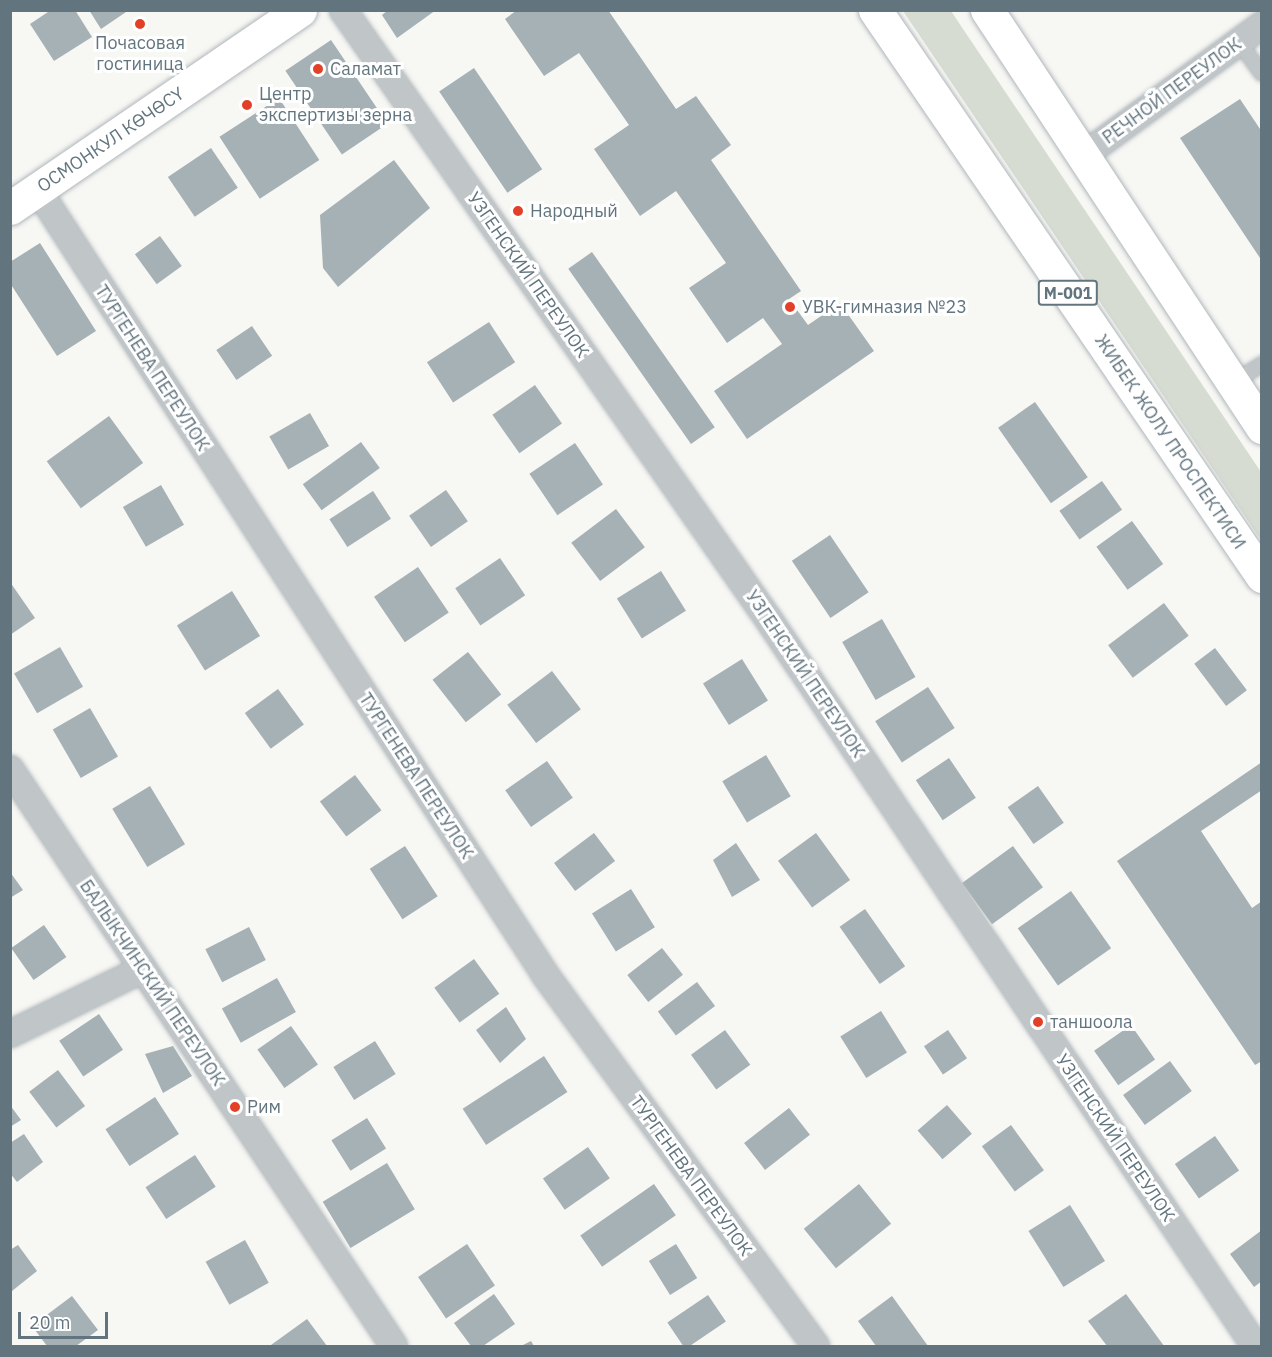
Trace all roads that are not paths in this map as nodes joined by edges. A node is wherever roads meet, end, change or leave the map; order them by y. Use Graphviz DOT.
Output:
graph roads {
  1 [pos="300,10"];
  2 [pos="343,10"];
  3 [pos="875,10"];
  4 [pos="987,10"];
  5 [pos="1262,25"];
  6 [pos="1239,42"];
  7 [pos="1262,74"];
  8 [pos="1083,156"];
  9 [pos="38,190"];
  10 [pos="10,208"];
  11 [pos="1262,364"];
  12 [pos="1232,383"];
  13 [pos="1262,427"];
  14 [pos="1262,576"];
  15 [pos="10,769"];
  16 [pos="142,969"];
  17 [pos="10,1034"];
  18 [pos="394,1347"];
  19 [pos="816,1347"];
  20 [pos="1255,1347"];
  1 -- 9 [label="main road, ОСМОНКУЛ КӨЧӨСҮ"];
  2 -- 20 [label="street, УЗГЕНСКИЙ ПЕРЕУЛОК"];
  3 -- 14 [label="main road, ЖИБЕК ЖОЛУ ПРОСПЕКТИСИ / М-001"];
  4 -- 8 [label="main road"];
  5 -- 6 [label="street, РЕЧНОЙ ПЕРЕУЛОК"];
  6 -- 7 [label="lane"];
  6 -- 8 [label="street, РЕЧНОЙ ПЕРЕУЛОК"];
  8 -- 12 [label="main road"];
  9 -- 10 [label="main road, ОСМОНКУЛ КӨЧӨСҮ"];
  9 -- 19 [label="street, ТУРГЕНЕВА ПЕРЕУЛОК"];
  11 -- 12 [label="lane"];
  12 -- 13 [label="main road"];
  15 -- 16 [label="street, БАЛЫКЧИНСКИЙ ПЕРЕУЛОК"];
  16 -- 17 [label="street"];
  16 -- 18 [label="street, БАЛЫКЧИНСКИЙ ПЕРЕУЛОК"];
}
